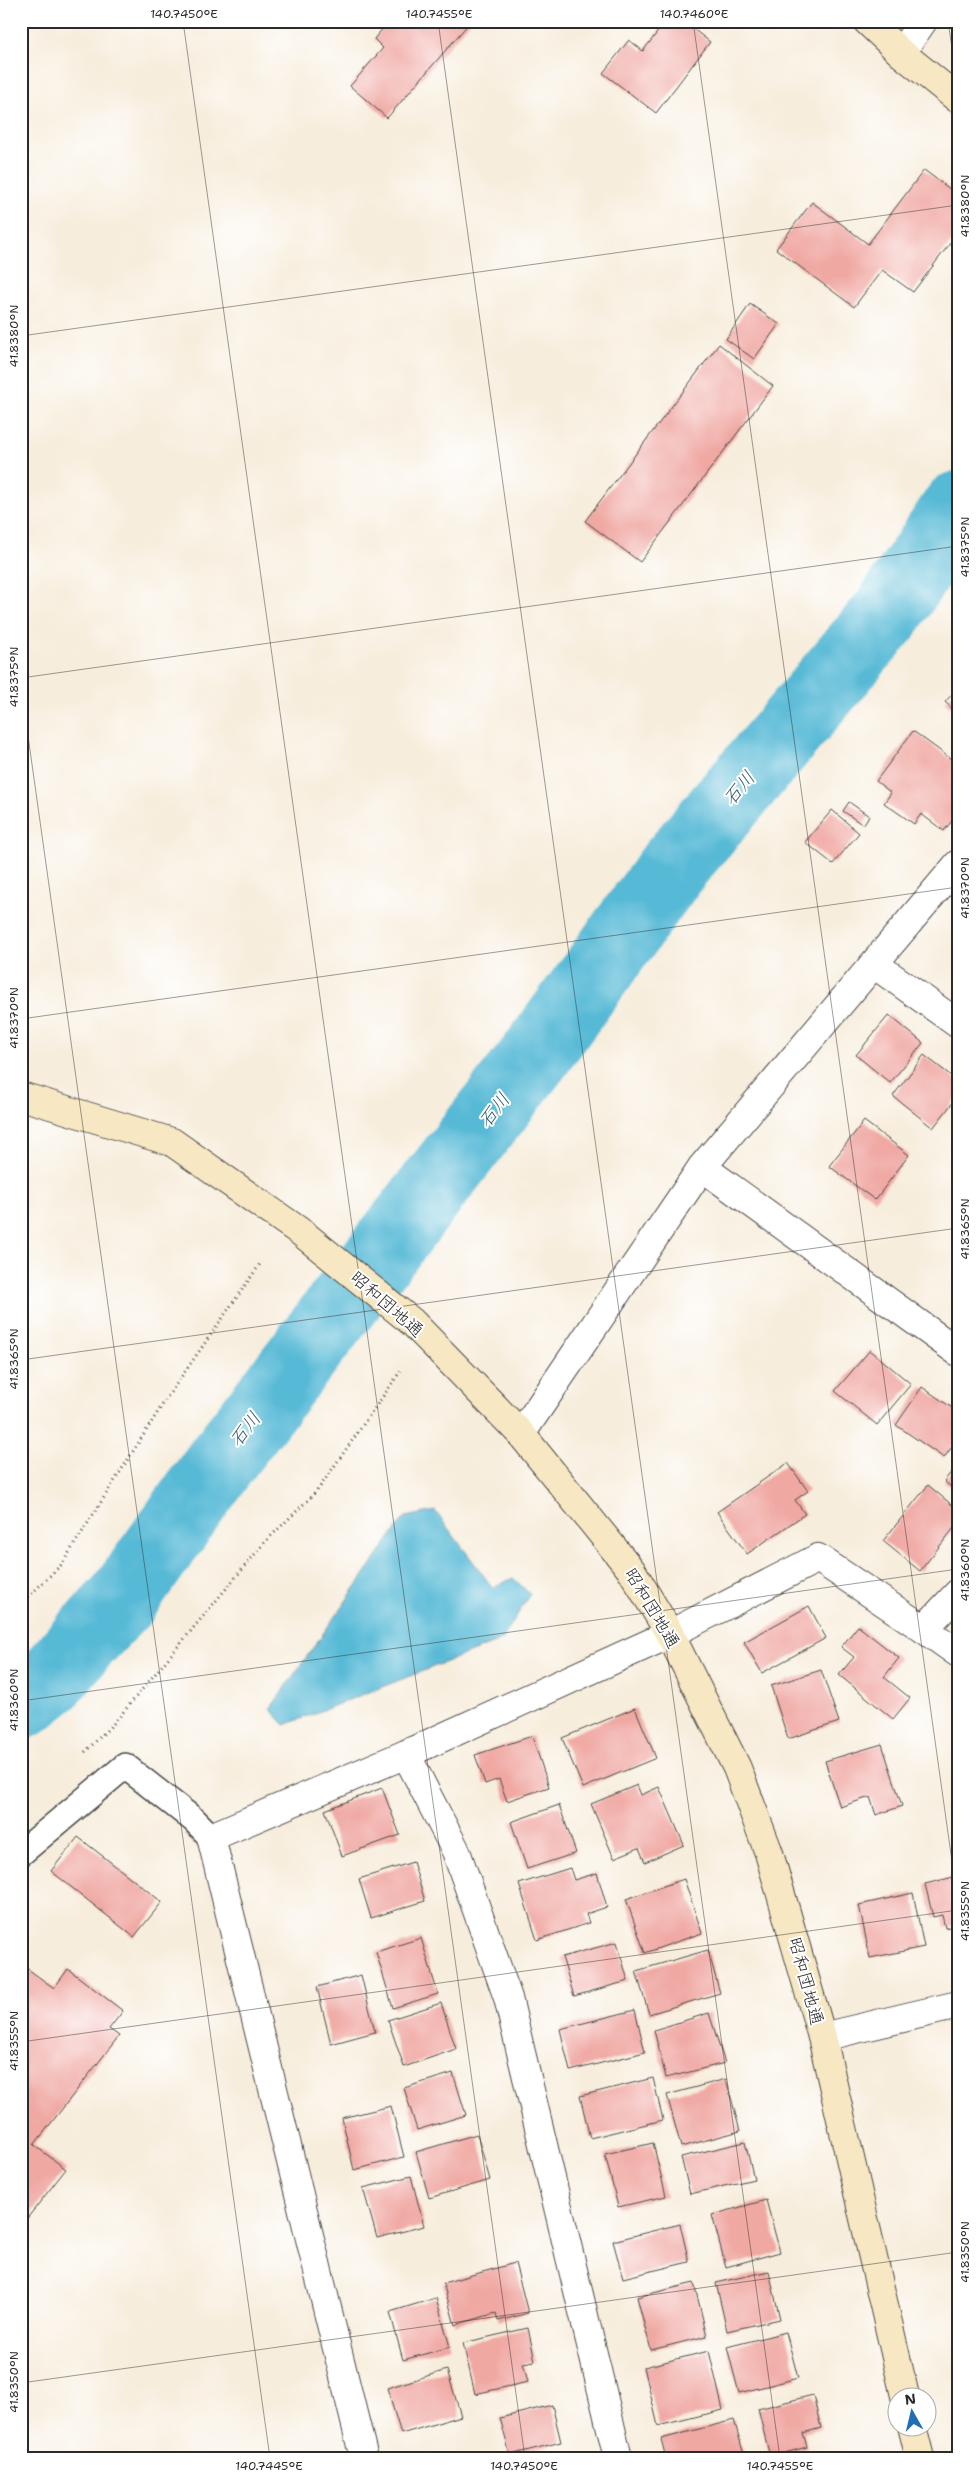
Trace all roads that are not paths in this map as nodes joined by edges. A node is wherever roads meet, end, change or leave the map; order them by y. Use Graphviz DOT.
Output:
graph roads {
  1 [pos="867,21"];
  2 [pos="922,21"];
  3 [pos="901,53"];
  4 [pos="958,99"];
  5 [pos="958,864"];
  6 [pos="874,964"];
  7 [pos="958,1024"];
  8 [pos="21,1096"];
  9 [pos="702,1167"];
  10 [pos="958,1352"];
  11 [pos="521,1434"];
  12 [pos="958,1593"];
  13 [pos="924,1629"];
  14 [pos="670,1634"];
  15 [pos="958,1653"];
  16 [pos="406,1754"];
  17 [pos="211,1837"];
  18 [pos="21,1853"];
  19 [pos="958,2005"];
  20 [pos="822,2037"];
  21 [pos="903,2386"];
  22 [pos="914,2436"];
  23 [pos="364,2458"];
  24 [pos="618,2458"];
  25 [pos="920,2458"];
  1 -- 3 [label="street"];
  2 -- 3 [label="street"];
  3 -- 4 [label="street"];
  5 -- 6 [label="street"];
  6 -- 7 [label="street"];
  6 -- 9 [label="street"];
  8 -- 11 [label="street, 昭和団地通"];
  9 -- 10 [label="street"];
  9 -- 11 [label="street"];
  11 -- 14 [label="street, 昭和団地通"];
  12 -- 13 [label="street"];
  13 -- 14 [label="street"];
  13 -- 15 [label="street"];
  14 -- 16 [label="street"];
  14 -- 20 [label="street, 昭和団地通"];
  16 -- 17 [label="street"];
  16 -- 24 [label="street"];
  17 -- 18 [label="lane"];
  17 -- 23 [label="street"];
  19 -- 20 [label="street"];
  20 -- 21 [label="street, 昭和団地通"];
  22 -- 25 [label="street"];
}
